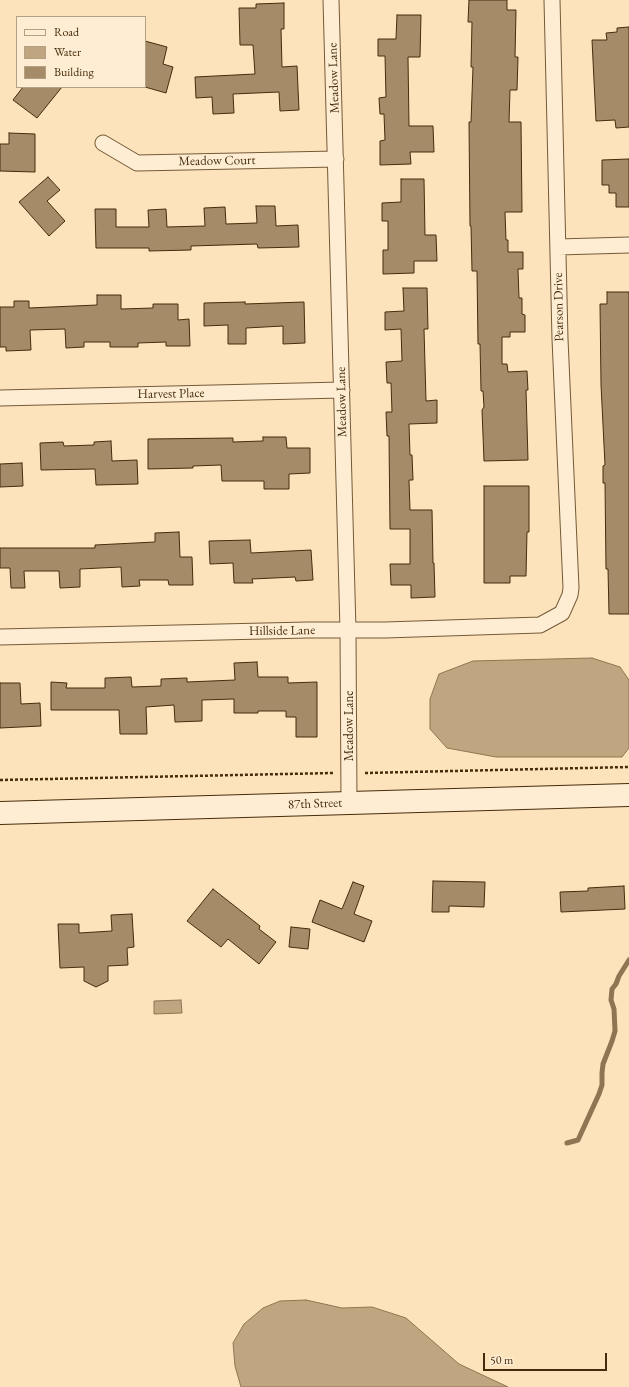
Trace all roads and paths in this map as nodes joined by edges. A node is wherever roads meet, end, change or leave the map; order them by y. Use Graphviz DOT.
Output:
graph roads {
  1 [pos="331,0"];
  2 [pos="552,0"];
  3 [pos="103,143"];
  4 [pos="336,159"];
  5 [pos="629,245"];
  6 [pos="558,247"];
  7 [pos="342,390"];
  8 [pos="0,398"];
  9 [pos="562,613"];
  10 [pos="348,630"];
  11 [pos="0,638"];
  12 [pos="629,767"];
  13 [pos="333,773"];
  14 [pos="364,773"];
  15 [pos="0,780"];
  16 [pos="629,795"];
  17 [pos="349,804"];
  18 [pos="0,812"];
  1 -- 4 [label="street, Meadow Lane"];
  2 -- 6 [label="street, Pearson Drive"];
  3 -- 4 [label="street, Meadow Court"];
  4 -- 7 [label="street, Meadow Lane"];
  5 -- 6 [label="street"];
  6 -- 9 [label="street, Pearson Drive"];
  7 -- 8 [label="street, Harvest Place"];
  7 -- 10 [label="street, Meadow Lane"];
  9 -- 10 [label="street, Hillside Lane"];
  10 -- 11 [label="street, Hillside Lane"];
  10 -- 17 [label="street, Meadow Lane"];
  12 -- 14 [label="path"];
  13 -- 15 [label="path"];
  16 -- 17 [label="main road, 87th Street"];
  17 -- 18 [label="main road, 87th Street"];
}
